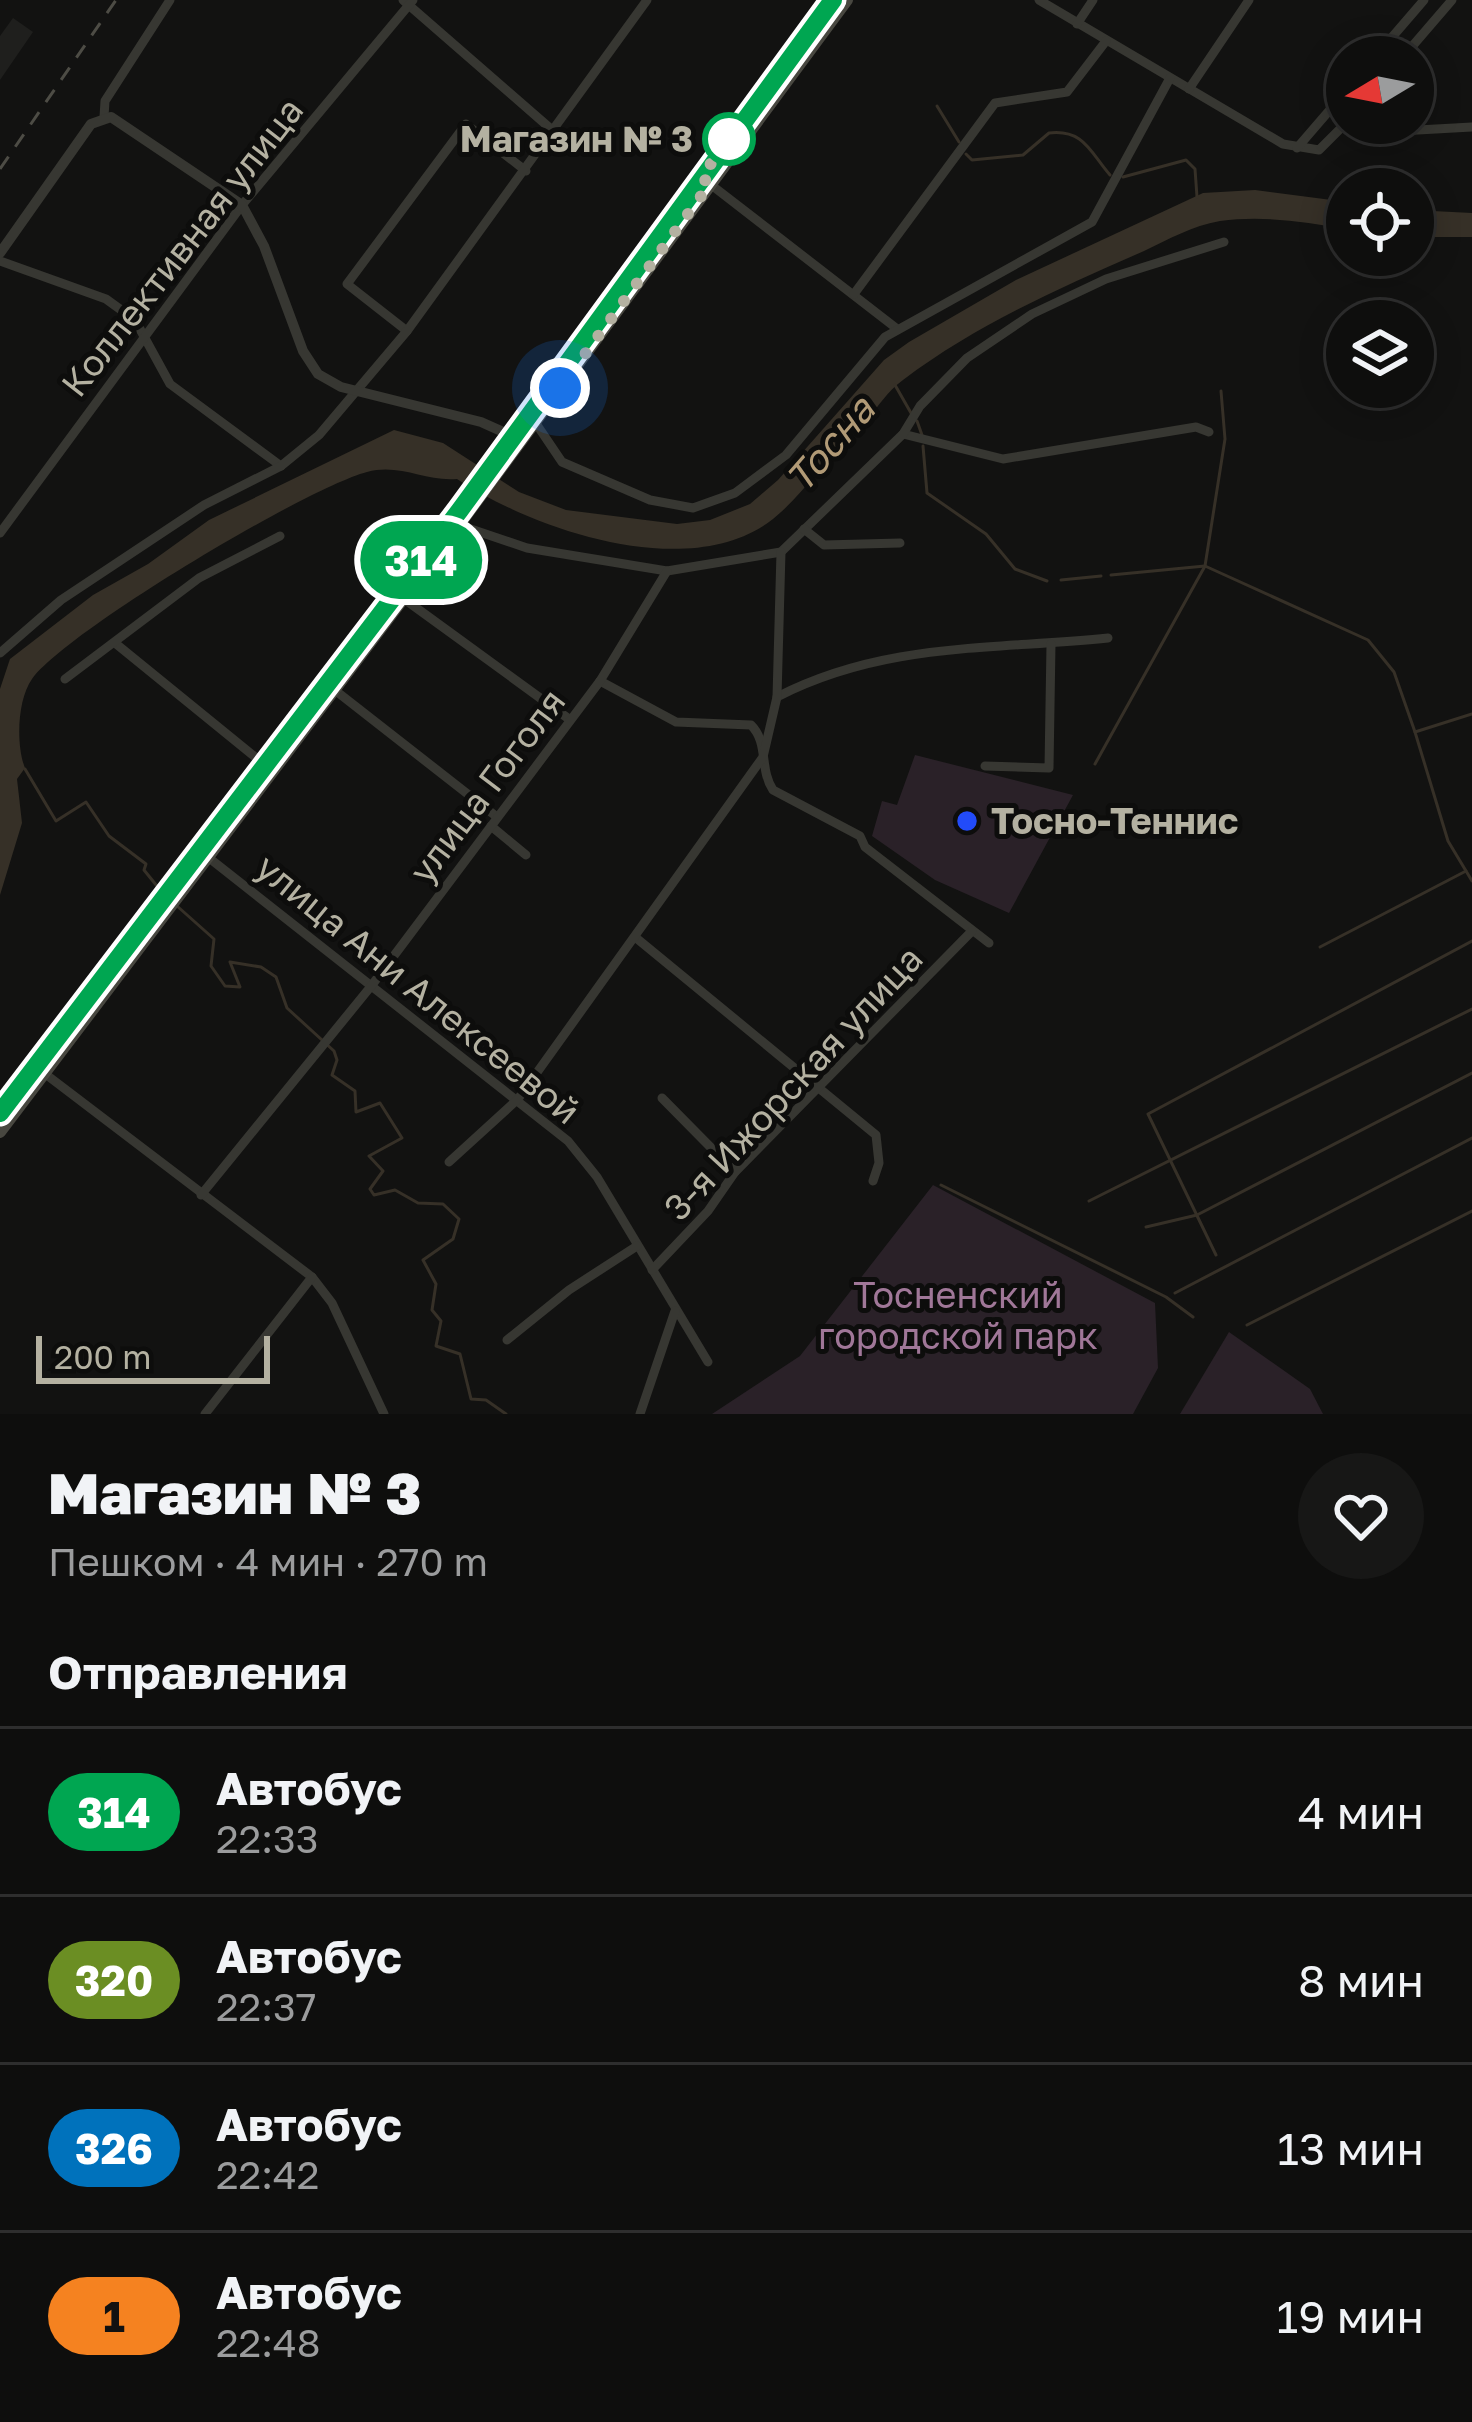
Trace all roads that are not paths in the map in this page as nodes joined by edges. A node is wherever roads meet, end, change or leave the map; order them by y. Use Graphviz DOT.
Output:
graph roads {
  1 [pos="170,0"];
  2 [pos="647,0"];
  3 [pos="833,0"];
  4 [pos="847,0"];
  5 [pos="1039,0"];
  6 [pos="1093,0"];
  7 [pos="1250,0"];
  8 [pos="1424,0"];
  9 [pos="1452,0"];
  10 [pos="408,2"];
  11 [pos="1077,24"];
  12 [pos="1393,36"];
  13 [pos="1421,36"];
  14 [pos="1106,41"];
  15 [pos="1170,78"];
  16 [pos="1189,89"];
  17 [pos="104,117"];
  18 [pos="1326,117"];
  19 [pos="1472,127"];
  20 [pos="551,129"];
  21 [pos="1434,129"];
  22 [pos="1326,143"];
  23 [pos="1302,148"];
  24 [pos="526,171"];
  25 [pos="706,181"];
  26 [pos="242,205"];
  27 [pos="1224,242"];
  28 [pos="0,257"];
  29 [pos="854,294"];
  30 [pos="896,328"];
  31 [pos="407,331"];
  32 [pos="143,339"];
  33 [pos="356,391"];
  34 [pos="535,422"];
  35 [pos="1209,432"];
  36 [pos="903,434"];
  37 [pos="518,439"];
  38 [pos="280,466"];
  39 [pos="462,517"];
  40 [pos="804,529"];
  41 [pos="0,533"];
  42 [pos="280,536"];
  43 [pos="900,543"];
  44 [pos="781,552"];
  45 [pos="668,571"];
  46 [pos="399,596"];
  47 [pos="1108,638"];
  48 [pos="115,643"];
  49 [pos="1051,644"];
  50 [pos="0,653"];
  51 [pos="64,679"];
  52 [pos="600,681"];
  53 [pos="330,686"];
  54 [pos="777,698"];
  55 [pos="569,719"];
  56 [pos="763,757"];
  57 [pos="265,764"];
  58 [pos="985,766"];
  59 [pos="494,822"];
  60 [pos="203,853"];
  61 [pos="526,854"];
  62 [pos="972,932"];
  63 [pos="635,937"];
  64 [pos="989,943"];
  65 [pos="372,985"];
  66 [pos="40,1070"];
  67 [pos="820,1087"];
  68 [pos="662,1098"];
  69 [pos="518,1099"];
  70 [pos="0,1113"];
  71 [pos="0,1132"];
  72 [pos="449,1162"];
  73 [pos="736,1172"];
  74 [pos="873,1181"];
  75 [pos="201,1196"];
  76 [pos="638,1246"];
  77 [pos="652,1270"];
  78 [pos="312,1277"];
  79 [pos="675,1311"];
  80 [pos="507,1340"];
  81 [pos="708,1362"];
  82 [pos="205,1414"];
  83 [pos="384,1414"];
  84 [pos="640,1414"];
  1 -- 17 [label="street"];
  2 -- 20 [label="street"];
  3 -- 25 [label="main road"];
  4 -- 25 [label="main road"];
  5 -- 11 [label="street"];
  6 -- 11 [label="street"];
  7 -- 16 [label="street"];
  8 -- 12 [label="street"];
  9 -- 13 [label="street"];
  10 -- 20 [label="street"];
  10 -- 26 [label="street, Коллективная улица"];
  11 -- 14 [label="street"];
  14 -- 15 [label="street"];
  14 -- 29 [label="street"];
  15 -- 16 [label="street"];
  15 -- 30 [label="street"];
  16 -- 23 [label="street"];
  17 -- 26 [label="street"];
  17 -- 28 [label="street"];
  18 -- 23 [label="street"];
  19 -- 21 [label="street"];
  20 -- 24 [label="street"];
  22 -- 23 [label="street"];
  24 -- 31 [label="street"];
  24 -- 31 [label="street"];
  25 -- 29 [label="street"];
  25 -- 34 [label="main road"];
  25 -- 37 [label="main road"];
  26 -- 32 [label="street, Коллективная улица"];
  26 -- 33 [label="street"];
  27 -- 36 [label="street"];
  28 -- 32 [label="street"];
  29 -- 30 [label="street"];
  30 -- 34 [label="street"];
  31 -- 33 [label="street"];
  32 -- 38 [label="street"];
  32 -- 41 [label="street, Коллективная улица"];
  33 -- 37 [label="street"];
  33 -- 38 [label="street"];
  34 -- 37 [label="main road"];
  35 -- 36 [label="street"];
  36 -- 40 [label="street"];
  37 -- 39 [label="main road"];
  38 -- 50 [label="street"];
  39 -- 45 [label="street"];
  39 -- 46 [label="main road"];
  40 -- 43 [label="street"];
  40 -- 44 [label="street"];
  42 -- 48 [label="street"];
  44 -- 45 [label="street"];
  44 -- 54 [label="street"];
  45 -- 52 [label="street, улица Гоголя"];
  46 -- 53 [label="main road"];
  46 -- 55 [label="street"];
  47 -- 49 [label="street"];
  48 -- 51 [label="street"];
  48 -- 57 [label="street"];
  49 -- 54 [label="street"];
  49 -- 58 [label="street"];
  52 -- 55 [label="street, улица Гоголя"];
  52 -- 56 [label="street"];
  53 -- 57 [label="main road"];
  53 -- 59 [label="street"];
  53 -- 60 [label="main road"];
  54 -- 56 [label="street"];
  55 -- 59 [label="street, улица Гоголя"];
  56 -- 62 [label="street"];
  56 -- 63 [label="street"];
  57 -- 60 [label="main road"];
  59 -- 61 [label="street"];
  59 -- 65 [label="street, улица Гоголя"];
  60 -- 65 [label="street, улица Ани Алексеевой"];
  60 -- 66 [label="main road"];
  62 -- 64 [label="street"];
  62 -- 67 [label="street, 3-я Ижорская улица"];
  63 -- 67 [label="street"];
  63 -- 69 [label="street"];
  65 -- 69 [label="street, улица Ани Алексеевой"];
  65 -- 75 [label="street, улица Гоголя"];
  66 -- 70 [label="main road"];
  66 -- 71 [label="main road"];
  66 -- 75 [label="street"];
  67 -- 73 [label="street, 3-я Ижорская улица"];
  67 -- 74 [label="street"];
  68 -- 73 [label="street"];
  69 -- 72 [label="street"];
  69 -- 76 [label="street, улица Ани Алексеевой"];
  73 -- 77 [label="street, 3-я Ижорская улица"];
  75 -- 78 [label="street"];
  76 -- 77 [label="street, улица Ани Алексеевой"];
  76 -- 80 [label="street"];
  77 -- 79 [label="street, улица Ани Алексеевой"];
  78 -- 82 [label="street"];
  78 -- 83 [label="street"];
  79 -- 81 [label="street, улица Ани Алексеевой"];
  79 -- 84 [label="street"];
}
